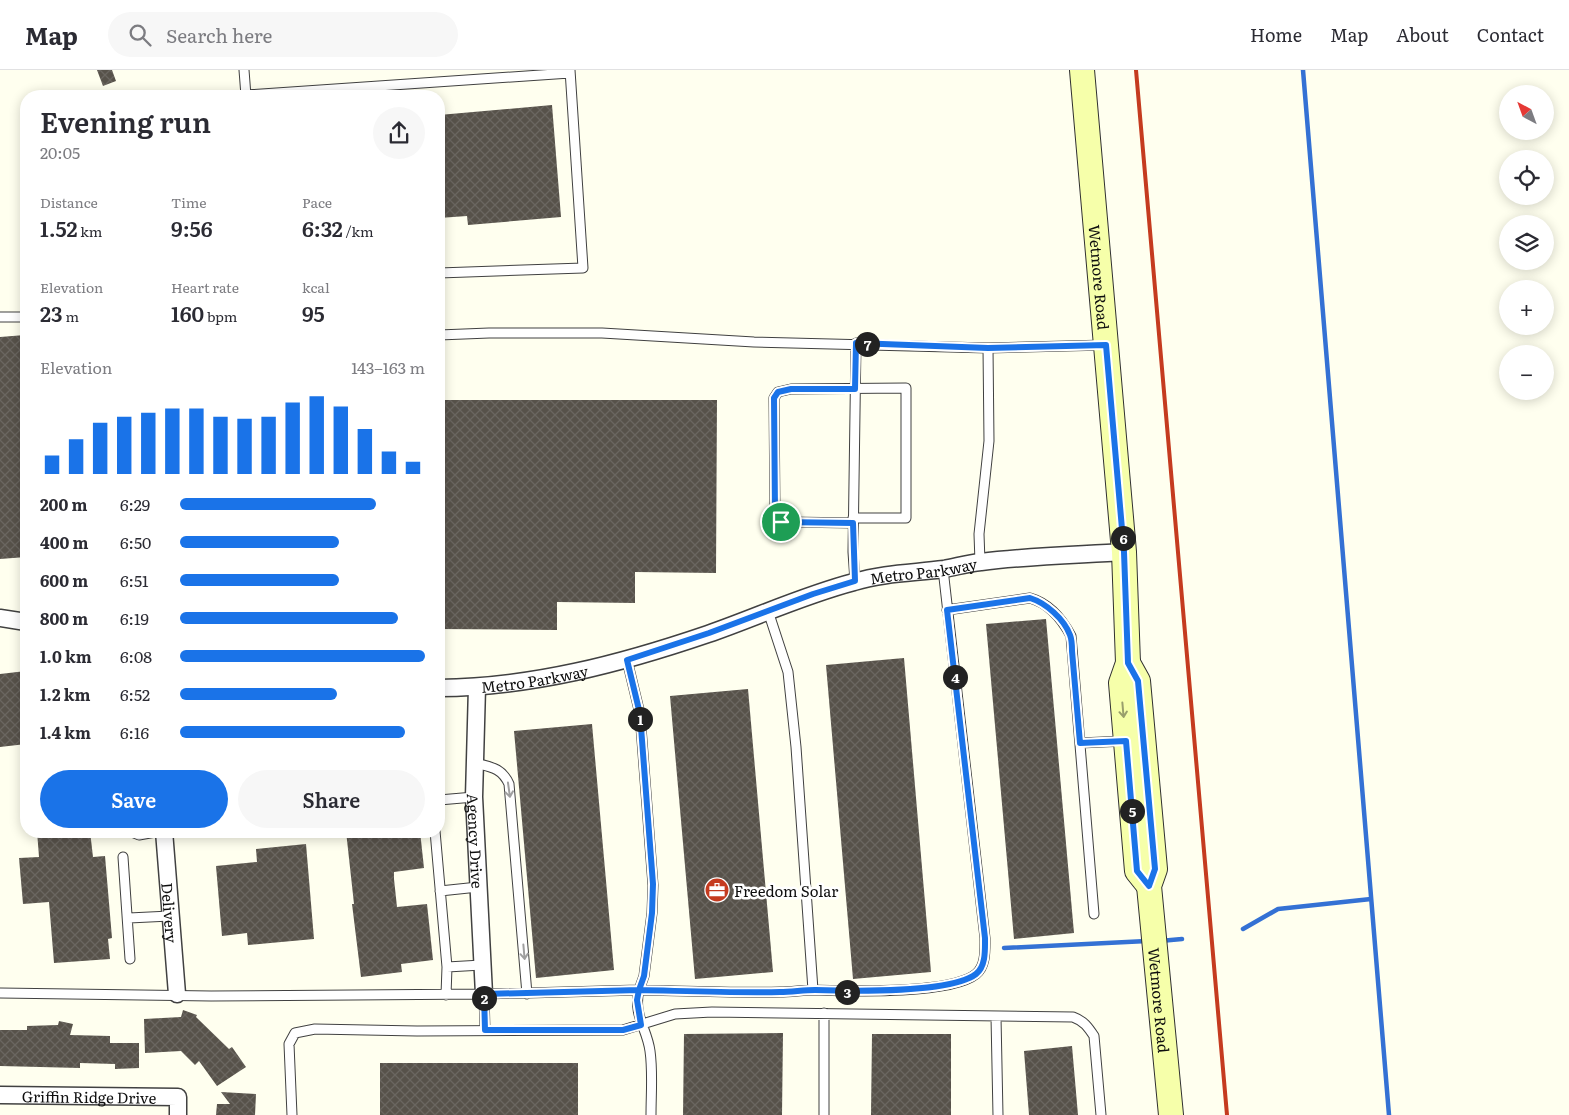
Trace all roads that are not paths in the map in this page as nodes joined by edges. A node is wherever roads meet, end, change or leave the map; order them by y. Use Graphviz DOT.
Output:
graph roads {
  1 [pos="244,70"];
  2 [pos="1082,70"];
  3 [pos="570,72"];
  4 [pos="246,90"];
  5 [pos="316,90"];
  6 [pos="445,273"];
  7 [pos="0,316"];
  8 [pos="20,317"];
  9 [pos="445,335"];
  10 [pos="856,343"];
  11 [pos="1106,345"];
  12 [pos="988,348"];
  13 [pos="855,389"];
  14 [pos="853,520"];
  15 [pos="1124,552"];
  16 [pos="980,562"];
  17 [pos="943,569"];
  18 [pos="855,581"];
  19 [pos="947,610"];
  20 [pos="768,611"];
  21 [pos="0,618"];
  22 [pos="20,621"];
  23 [pos="627,660"];
  24 [pos="1128,663"];
  25 [pos="445,688"];
  26 [pos="477,688"];
  27 [pos="1126,741"];
  28 [pos="1080,743"];
  29 [pos="475,763"];
  30 [pos="474,797"];
  31 [pos="445,799"];
  32 [pos="164,838"];
  33 [pos="436,838"];
  34 [pos="123,856"];
  35 [pos="1149,886"];
  36 [pos="478,887"];
  37 [pos="440,891"];
  38 [pos="1094,914"];
  39 [pos="170,916"];
  40 [pos="129,918"];
  41 [pos="130,959"];
  42 [pos="482,965"];
  43 [pos="447,968"];
  44 [pos="639,990"];
  45 [pos="813,990"];
  46 [pos="0,993"];
  47 [pos="177,994"];
  48 [pos="484,994"];
  49 [pos="527,994"];
  50 [pos="446,995"];
  51 [pos="824,1014"];
  52 [pos="996,1017"];
  53 [pos="641,1025"];
  54 [pos="485,1030"];
  55 [pos="0,1095"];
  56 [pos="178,1115"];
  57 [pos="292,1115"];
  58 [pos="651,1115"];
  59 [pos="824,1115"];
  60 [pos="998,1115"];
  61 [pos="1100,1115"];
  62 [pos="1171,1115"];
  1 -- 4 [label="lane"];
  2 -- 11 [label="main road, Wetmore Road"];
  3 -- 5 [label="lane"];
  3 -- 6 [label="lane"];
  7 -- 8 [label="lane"];
  9 -- 10 [label="lane"];
  10 -- 12 [label="lane"];
  10 -- 13 [label="lane"];
  11 -- 12 [label="lane"];
  11 -- 15 [label="main road, Wetmore Road"];
  12 -- 16 [label="lane"];
  13 -- 14 [label="lane"];
  13 -- 14 [label="lane"];
  13 -- 14 [label="lane"];
  14 -- 18 [label="lane"];
  15 -- 16 [label="street, Metro Parkway"];
  15 -- 24 [label="main road, Wetmore Road"];
  16 -- 17 [label="street, Metro Parkway"];
  17 -- 18 [label="street, Metro Parkway"];
  17 -- 19 [label="lane"];
  18 -- 20 [label="street, Metro Parkway"];
  19 -- 28 [label="lane"];
  19 -- 45 [label="lane"];
  20 -- 23 [label="street, Metro Parkway"];
  20 -- 45 [label="lane"];
  21 -- 22 [label="street"];
  23 -- 26 [label="street, Metro Parkway"];
  23 -- 44 [label="lane"];
  24 -- 27 [label="main road, Wetmore Road, one-way"];
  24 -- 35 [label="main road, Wetmore Road"];
  25 -- 26 [label="street, Metro Parkway"];
  26 -- 29 [label="street, Agency Drive"];
  27 -- 28 [label="lane"];
  27 -- 35 [label="main road, Wetmore Road"];
  28 -- 38 [label="lane"];
  29 -- 30 [label="street, Agency Drive"];
  29 -- 49 [label="lane, one-way"];
  30 -- 31 [label="lane"];
  30 -- 36 [label="street, Agency Drive"];
  32 -- 39 [label="street, Delivery"];
  33 -- 37 [label="lane"];
  34 -- 40 [label="lane"];
  35 -- 62 [label="main road, Wetmore Road"];
  36 -- 37 [label="lane"];
  36 -- 42 [label="street, Agency Drive"];
  37 -- 43 [label="lane"];
  39 -- 40 [label="lane"];
  39 -- 47 [label="street, Delivery"];
  40 -- 41 [label="lane"];
  42 -- 43 [label="lane"];
  42 -- 48 [label="street, Agency Drive"];
  43 -- 50 [label="lane"];
  44 -- 45 [label="lane"];
  44 -- 49 [label="lane"];
  44 -- 53 [label="lane"];
  46 -- 47 [label="lane"];
  47 -- 50 [label="lane"];
  48 -- 49 [label="lane"];
  48 -- 50 [label="lane"];
  48 -- 54 [label="lane"];
  51 -- 52 [label="lane"];
  51 -- 53 [label="lane"];
  51 -- 59 [label="lane"];
  52 -- 60 [label="lane"];
  52 -- 61 [label="lane"];
  53 -- 54 [label="lane"];
  53 -- 58 [label="lane"];
  54 -- 57 [label="lane"];
  55 -- 56 [label="street, Griffin Ridge Drive"];
}
